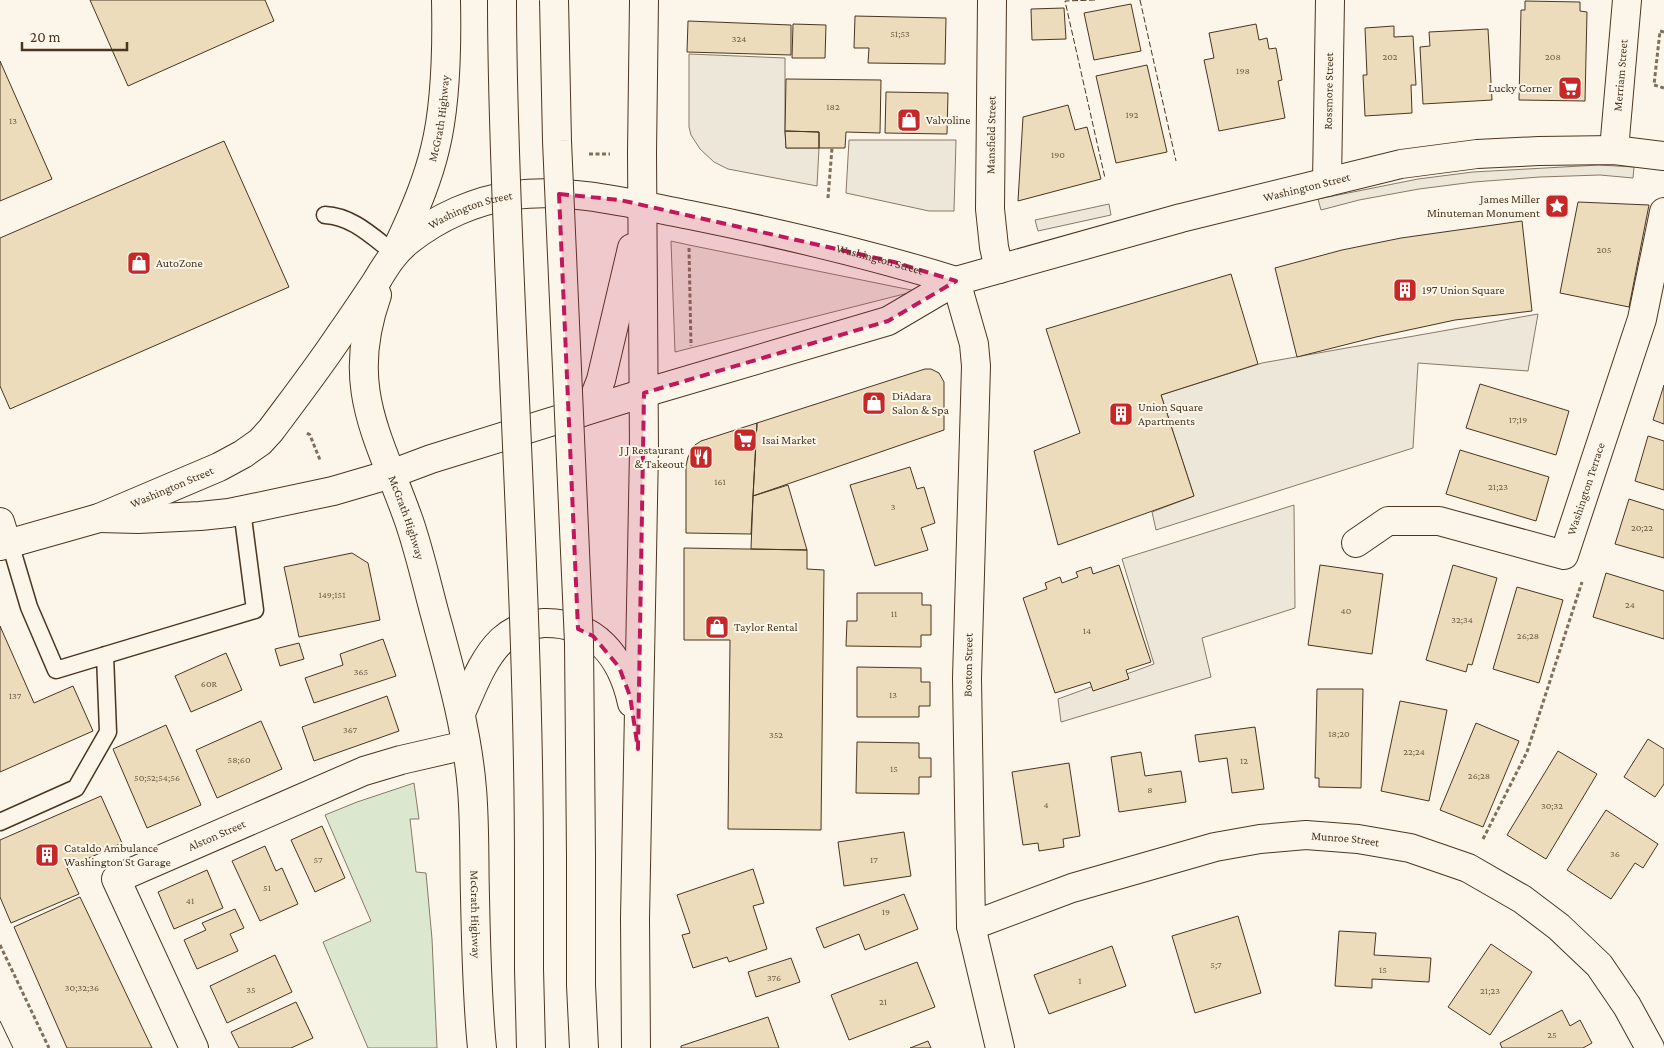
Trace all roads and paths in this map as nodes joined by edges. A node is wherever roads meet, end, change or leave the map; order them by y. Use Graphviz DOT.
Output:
graph roads {
  1 [pos="446,0"];
  2 [pos="502,0"];
  3 [pos="554,0"];
  4 [pos="644,0"];
  5 [pos="992,0"];
  6 [pos="1330,0"];
  7 [pos="1627,0"];
  8 [pos="1664,32"];
  9 [pos="1664,88"];
  10 [pos="832,148"];
  11 [pos="1614,150"];
  12 [pos="1664,156"];
  13 [pos="1327,182"];
  14 [pos="828,198"];
  15 [pos="643,205"];
  16 [pos="1664,212"];
  17 [pos="325,215"];
  18 [pos="689,245"];
  19 [pos="394,253"];
  20 [pos="999,269"];
  21 [pos="956,281"];
  22 [pos="691,352"];
  23 [pos="644,393"];
  24 [pos="582,412"];
  25 [pos="310,435"];
  26 [pos="320,460"];
  27 [pos="391,474"];
  28 [pos="242,510"];
  29 [pos="100,518"];
  30 [pos="4,539"];
  31 [pos="1356,544"];
  32 [pos="1564,555"];
  33 [pos="105,655"];
  34 [pos="612,655"];
  35 [pos="461,713"];
  36 [pos="466,745"];
  37 [pos="638,749"];
  38 [pos="0,822"];
  39 [pos="1468,868"];
  40 [pos="971,926"];
  41 [pos="0,945"];
  42 [pos="49,1048"];
  43 [pos="194,1048"];
  44 [pos="482,1048"];
  45 [pos="531,1048"];
  46 [pos="584,1048"];
  47 [pos="636,1048"];
  48 [pos="1000,1048"];
  49 [pos="1650,1048"];
  1 -- 19 [label="main road, McGrath Highway"];
  2 -- 45 [label="main road, bridge"];
  3 -- 46 [label="main road, bridge"];
  4 -- 15 [label="main road"];
  5 -- 20 [label="main road, Mansfield Street"];
  6 -- 13 [label="main road, Rossmore Street"];
  7 -- 11 [label="main road, Merriam Street"];
  8 -- 9 [label="path"];
  10 -- 14 [label="path"];
  11 -- 12 [label="main road, Washington Street"];
  11 -- 13 [label="main road, Washington Street"];
  13 -- 20 [label="main road, Washington Street"];
  15 -- 19 [label="main road, Washington Street"];
  15 -- 21 [label="main road, Washington Street"];
  15 -- 23 [label="main road"];
  15 -- 24 [label="main road"];
  16 -- 32 [label="main road, Washington Terrace"];
  17 -- 19 [label="lane"];
  18 -- 22 [label="path"];
  19 -- 27 [label="main road, McGrath Highway"];
  19 -- 29 [label="main road, Washington Street"];
  20 -- 21 [label="main road, Washington Street"];
  21 -- 23 [label="main road, Washington Street"];
  21 -- 40 [label="main road, Boston Street"];
  23 -- 24 [label="main road, Washington Street"];
  23 -- 37 [label="main road"];
  24 -- 27 [label="main road, Washington Street"];
  24 -- 34 [label="lane"];
  25 -- 26 [label="path"];
  27 -- 28 [label="main road, Washington Street"];
  27 -- 35 [label="main road, McGrath Highway"];
  28 -- 29 [label="main road, Washington Street"];
  28 -- 33 [label="lane"];
  29 -- 30 [label="main road, Washington Street"];
  30 -- 33 [label="lane"];
  31 -- 32 [label="main road"];
  32 -- 39 [label="path"];
  33 -- 38 [label="lane"];
  34 -- 35 [label="main road"];
  34 -- 37 [label="main road"];
  35 -- 36 [label="main road, McGrath Highway"];
  36 -- 43 [label="main road, Alston Street"];
  36 -- 44 [label="main road, McGrath Highway"];
  37 -- 47 [label="main road"];
  39 -- 40 [label="main road, Munroe Street"];
  39 -- 49 [label="main road, Munroe Street"];
  40 -- 48 [label="main road, Boston Street"];
  41 -- 42 [label="path"];
}
